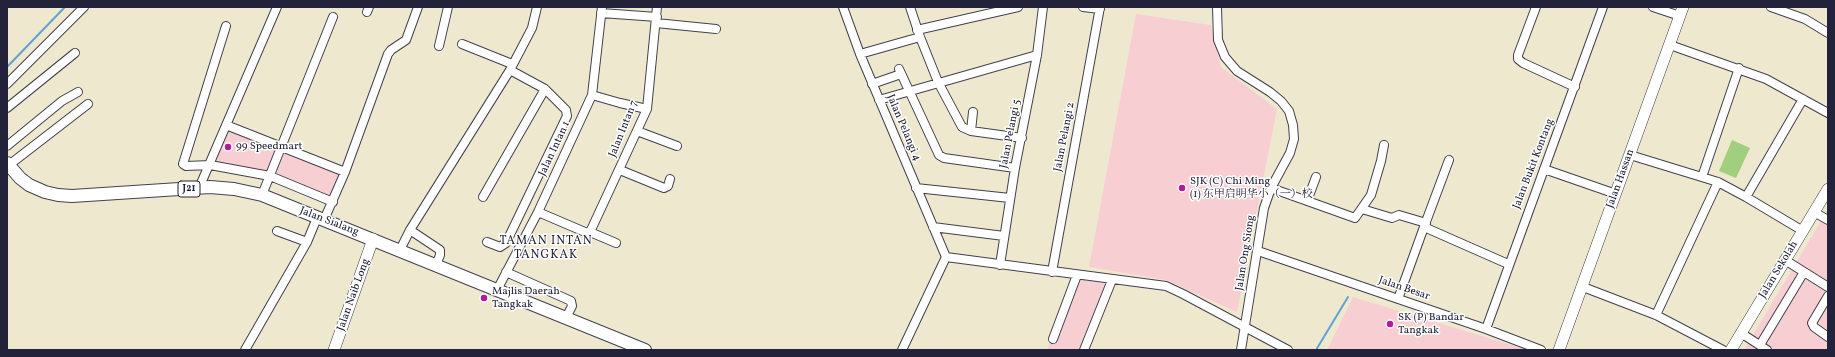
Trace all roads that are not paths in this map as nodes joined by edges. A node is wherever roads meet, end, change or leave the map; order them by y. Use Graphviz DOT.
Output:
graph roads {
  1 [pos="84,7"];
  2 [pos="277,7"];
  3 [pos="418,7"];
  4 [pos="448,7"];
  5 [pos="537,7"];
  6 [pos="658,7"];
  7 [pos="843,7"];
  8 [pos="910,7"];
  9 [pos="1018,7"];
  10 [pos="1043,7"];
  11 [pos="1083,7"];
  12 [pos="1216,7"];
  13 [pos="1536,7"];
  14 [pos="1603,7"];
  15 [pos="1653,7"];
  16 [pos="1771,7"];
  17 [pos="1100,8"];
  18 [pos="601,10"];
  19 [pos="1682,12"];
  20 [pos="333,17"];
  21 [pos="656,20"];
  22 [pos="226,26"];
  23 [pos="716,29"];
  24 [pos="1828,33"];
  25 [pos="918,34"];
  26 [pos="462,44"];
  27 [pos="1670,45"];
  28 [pos="439,46"];
  29 [pos="75,53"];
  30 [pos="860,54"];
  31 [pos="1037,55"];
  32 [pos="511,67"];
  33 [pos="1739,68"];
  34 [pos="938,82"];
  35 [pos="7,84"];
  36 [pos="872,84"];
  37 [pos="1575,87"];
  38 [pos="545,89"];
  39 [pos="909,90"];
  40 [pos="78,92"];
  41 [pos="592,94"];
  42 [pos="1803,99"];
  43 [pos="879,100"];
  44 [pos="88,104"];
  45 [pos="7,108"];
  46 [pos="647,109"];
  47 [pos="973,112"];
  48 [pos="1828,113"];
  49 [pos="226,125"];
  50 [pos="637,130"];
  51 [pos="971,131"];
  52 [pos="1022,138"];
  53 [pos="1384,145"];
  54 [pos="7,146"];
  55 [pos="677,146"];
  56 [pos="283,147"];
  57 [pos="1630,155"];
  58 [pos="1449,160"];
  59 [pos="8,164"];
  60 [pos="210,165"];
  61 [pos="1015,168"];
  62 [pos="1544,169"];
  63 [pos="620,170"];
  64 [pos="345,172"];
  65 [pos="270,176"];
  66 [pos="1316,177"];
  67 [pos="1702,177"];
  68 [pos="670,179"];
  69 [pos="1718,182"];
  70 [pos="199,188"];
  71 [pos="916,188"];
  72 [pos="1271,188"];
  73 [pos="1828,189"];
  74 [pos="1616,194"];
  75 [pos="262,196"];
  76 [pos="483,197"];
  77 [pos="1746,197"];
  78 [pos="1010,198"];
  79 [pos="1307,201"];
  80 [pos="332,202"];
  81 [pos="1362,209"];
  82 [pos="538,212"];
  83 [pos="1814,212"];
  84 [pos="1827,218"];
  85 [pos="321,219"];
  86 [pos="1425,225"];
  87 [pos="933,227"];
  88 [pos="410,230"];
  89 [pos="277,231"];
  90 [pos="591,231"];
  91 [pos="1803,231"];
  92 [pos="1004,236"];
  93 [pos="373,239"];
  94 [pos="307,242"];
  95 [pos="487,242"];
  96 [pos="616,244"];
  97 [pos="400,250"];
  98 [pos="1258,251"];
  99 [pos="946,257"];
  100 [pos="1785,260"];
  101 [pos="1508,264"];
  102 [pos="436,265"];
  103 [pos="1000,265"];
  104 [pos="506,272"];
  105 [pos="1052,272"];
  106 [pos="1804,272"];
  107 [pos="1076,275"];
  108 [pos="1112,280"];
  109 [pos="1583,287"];
  110 [pos="1828,287"];
  111 [pos="497,290"];
  112 [pos="1828,296"];
  113 [pos="1398,299"];
  114 [pos="1656,315"];
  115 [pos="566,318"];
  116 [pos="1245,326"];
  117 [pos="1486,329"];
  118 [pos="1741,333"];
  119 [pos="1828,337"];
  120 [pos="1053,339"];
  121 [pos="1763,348"];
  122 [pos="245,350"];
  123 [pos="334,350"];
  124 [pos="645,350"];
  125 [pos="902,350"];
  126 [pos="1084,350"];
  127 [pos="1241,350"];
  128 [pos="1288,350"];
  129 [pos="1541,350"];
  130 [pos="1559,350"];
  131 [pos="1723,350"];
  132 [pos="1731,350"];
  1 -- 35 [label="street"];
  2 -- 49 [label="street"];
  3 -- 64 [label="street"];
  4 -- 28 [label="street"];
  5 -- 32 [label="street"];
  6 -- 21 [label="street, Jalan Intan 7"];
  7 -- 30 [label="street, Jalan Pelangi 4"];
  8 -- 25 [label="street"];
  9 -- 25 [label="street"];
  10 -- 31 [label="street, Jalan Pelangi 5"];
  11 -- 17 [label="street"];
  12 -- 72 [label="street, Jalan Ong Siong"];
  13 -- 37 [label="street"];
  14 -- 37 [label="street, Jalan Bukit Kontang"];
  15 -- 19 [label="street"];
  16 -- 24 [label="street"];
  17 -- 105 [label="street, Jalan Pelangi 2"];
  18 -- 21 [label="street"];
  18 -- 41 [label="street, Jalan Intan 1"];
  19 -- 27 [label="street, Jalan Hassan"];
  20 -- 56 [label="street"];
  21 -- 23 [label="street"];
  21 -- 46 [label="street, Jalan Intan 7"];
  22 -- 60 [label="street, Jalan Sialang"];
  25 -- 30 [label="street"];
  25 -- 34 [label="street"];
  26 -- 32 [label="street"];
  27 -- 33 [label="street"];
  27 -- 57 [label="street, Jalan Hassan"];
  29 -- 45 [label="street"];
  30 -- 36 [label="street, Jalan Pelangi 4"];
  31 -- 34 [label="street"];
  31 -- 52 [label="street, Jalan Pelangi 5"];
  32 -- 38 [label="street"];
  32 -- 88 [label="street"];
  33 -- 42 [label="street"];
  33 -- 67 [label="street"];
  34 -- 39 [label="street"];
  34 -- 51 [label="street"];
  36 -- 39 [label="street"];
  36 -- 43 [label="street, Jalan Pelangi 4"];
  37 -- 62 [label="street, Jalan Bukit Kontang"];
  38 -- 76 [label="street"];
  38 -- 95 [label="street"];
  39 -- 43 [label="street"];
  39 -- 61 [label="street"];
  40 -- 54 [label="street"];
  41 -- 46 [label="street"];
  41 -- 82 [label="street, Jalan Intan 1"];
  42 -- 48 [label="street"];
  42 -- 77 [label="street"];
  43 -- 71 [label="street, Jalan Pelangi 4"];
  44 -- 59 [label="street"];
  46 -- 50 [label="street, Jalan Intan 7"];
  47 -- 51 [label="street"];
  49 -- 56 [label="street"];
  49 -- 60 [label="street"];
  50 -- 55 [label="street"];
  50 -- 63 [label="street, Jalan Intan 7"];
  51 -- 52 [label="street"];
  52 -- 61 [label="street, Jalan Pelangi 5"];
  53 -- 81 [label="street"];
  56 -- 64 [label="street"];
  56 -- 65 [label="street"];
  57 -- 67 [label="street"];
  57 -- 74 [label="street, Jalan Hassan"];
  58 -- 86 [label="street"];
  59 -- 70 [label="main road, Jalan Sialang / J21"];
  60 -- 65 [label="street, Jalan Sialang"];
  60 -- 70 [label="street"];
  61 -- 78 [label="street, Jalan Pelangi 5"];
  62 -- 74 [label="street"];
  62 -- 101 [label="street, Jalan Bukit Kontang"];
  63 -- 68 [label="street"];
  63 -- 90 [label="street, Jalan Intan 7"];
  64 -- 80 [label="street"];
  65 -- 75 [label="street"];
  65 -- 80 [label="street, Jalan Sialang"];
  66 -- 79 [label="street"];
  67 -- 69 [label="street"];
  69 -- 77 [label="street"];
  69 -- 114 [label="street"];
  70 -- 75 [label="main road, Jalan Sialang / J21"];
  71 -- 78 [label="street"];
  71 -- 87 [label="street, Jalan Pelangi 4"];
  72 -- 79 [label="street"];
  72 -- 98 [label="street, Jalan Ong Siong"];
  73 -- 83 [label="street, Jalan Sekolah"];
  74 -- 109 [label="street, Jalan Hassan"];
  75 -- 85 [label="main road, Jalan Sialang / J21"];
  77 -- 91 [label="street"];
  78 -- 92 [label="street, Jalan Pelangi 5"];
  79 -- 81 [label="street"];
  80 -- 85 [label="street"];
  81 -- 86 [label="street"];
  82 -- 90 [label="street"];
  82 -- 104 [label="street, Jalan Intan 1"];
  83 -- 84 [label="street"];
  83 -- 91 [label="street, Jalan Sekolah"];
  85 -- 93 [label="main road, Jalan Sialang / J21"];
  85 -- 94 [label="street"];
  86 -- 101 [label="street"];
  86 -- 113 [label="street"];
  87 -- 92 [label="street"];
  87 -- 99 [label="street, Jalan Pelangi 4"];
  88 -- 97 [label="street"];
  88 -- 102 [label="street"];
  89 -- 94 [label="street"];
  90 -- 96 [label="street"];
  91 -- 100 [label="street, Jalan Sekolah"];
  92 -- 103 [label="street, Jalan Pelangi 5"];
  93 -- 97 [label="main road, Jalan Sialang / J21"];
  93 -- 123 [label="street, Jalan Naib Long"];
  94 -- 122 [label="street"];
  97 -- 102 [label="main road, Jalan Sialang / J21"];
  98 -- 113 [label="street, Jalan Besar"];
  98 -- 116 [label="street, Jalan Ong Siong"];
  99 -- 103 [label="street"];
  99 -- 125 [label="street"];
  100 -- 106 [label="street"];
  100 -- 118 [label="street, Jalan Sekolah"];
  101 -- 117 [label="street, Jalan Bukit Kontang"];
  102 -- 111 [label="main road, Jalan Sialang / J21"];
  103 -- 105 [label="street"];
  104 -- 111 [label="street, Jalan Intan 1"];
  104 -- 115 [label="street"];
  105 -- 107 [label="street"];
  106 -- 110 [label="street"];
  106 -- 121 [label="street"];
  107 -- 108 [label="street"];
  107 -- 120 [label="street"];
  108 -- 116 [label="street"];
  108 -- 126 [label="street"];
  109 -- 114 [label="street"];
  109 -- 130 [label="street, Jalan Hassan"];
  111 -- 115 [label="main road, Jalan Sialang / J21"];
  112 -- 119 [label="street"];
  113 -- 117 [label="street, Jalan Besar"];
  114 -- 131 [label="street"];
  115 -- 124 [label="main road, Jalan Sialang / J21"];
  116 -- 127 [label="street, Jalan Ong Siong"];
  116 -- 128 [label="street"];
  117 -- 129 [label="street, Jalan Besar"];
  118 -- 121 [label="street"];
  118 -- 132 [label="street, Jalan Sekolah"];
}
